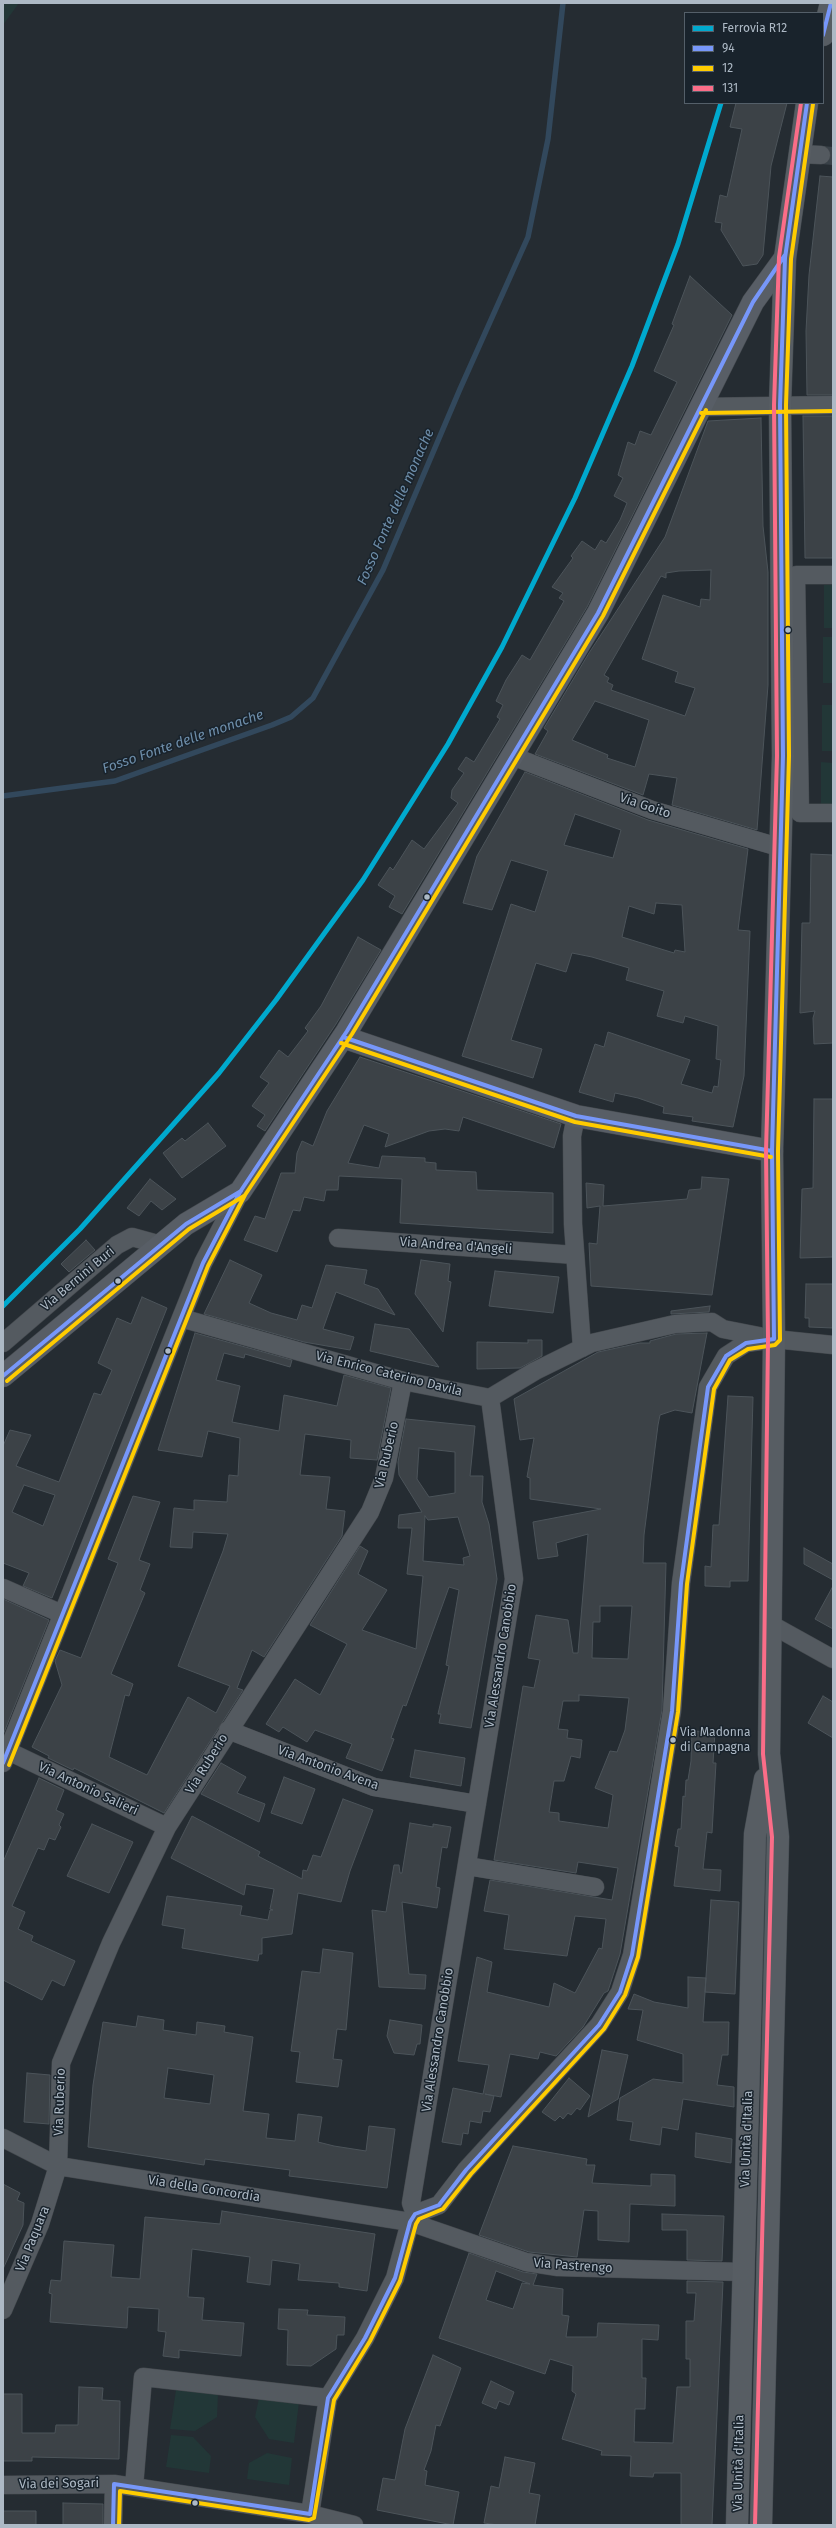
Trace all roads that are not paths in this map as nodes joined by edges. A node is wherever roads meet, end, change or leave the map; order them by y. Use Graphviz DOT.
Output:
graph roads {
  1 [pos="831,3"];
  2 [pos="824,31"];
  3 [pos="807,104"];
  4 [pos="799,154"];
  5 [pos="821,155"];
  6 [pos="785,258"];
  7 [pos="780,405"];
  8 [pos="833,405"];
  9 [pos="701,407"];
  10 [pos="833,568"];
  11 [pos="782,570"];
  12 [pos="833,575"];
  13 [pos="512,756"];
  14 [pos="833,813"];
  15 [pos="782,818"];
  16 [pos="833,818"];
  17 [pos="782,848"];
  18 [pos="343,1037"];
  19 [pos="576,1116"];
  20 [pos="772,1151"];
  21 [pos="240,1192"];
  22 [pos="338,1238"];
  23 [pos="161,1245"];
  24 [pos="575,1255"];
  25 [pos="181,1318"];
  26 [pos="774,1339"];
  27 [pos="3,1343"];
  28 [pos="833,1345"];
  29 [pos="582,1348"];
  30 [pos="3,1376"];
  31 [pos="403,1381"];
  32 [pos="490,1398"];
  33 [pos="3,1588"];
  34 [pos="62,1614"];
  35 [pos="772,1625"];
  36 [pos="833,1659"];
  37 [pos="228,1730"];
  38 [pos="769,1754"];
  39 [pos="5,1757"];
  40 [pos="477,1804"];
  41 [pos="167,1827"];
  42 [pos="467,1866"];
  43 [pos="595,1887"];
  44 [pos="3,2138"];
  45 [pos="58,2166"];
  46 [pos="412,2218"];
  47 [pos="743,2272"];
  48 [pos="3,2310"];
  49 [pos="328,2398"];
  50 [pos="114,2484"];
  51 [pos="3,2485"];
  52 [pos="134,2487"];
  53 [pos="310,2514"];
  54 [pos="113,2525"];
  55 [pos="354,2525"];
  56 [pos="737,2525"];
  57 [pos="761,2525"];
  1 -- 2 [label="main road"];
  3 -- 4 [label="main road, Via Unità d'Italia"];
  4 -- 5 [label="street"];
  4 -- 6 [label="main road, Via Unità d'Italia"];
  6 -- 7 [label="main road, Via Unità d'Italia"];
  6 -- 9 [label="street, Via Antonio Salieri"];
  7 -- 8 [label="street"];
  7 -- 9 [label="street"];
  7 -- 11 [label="main road, Via Unità d'Italia"];
  9 -- 13 [label="street, Via Antonio Salieri"];
  10 -- 11 [label="street"];
  11 -- 15 [label="main road, Via Unità d'Italia"];
  12 -- 14 [label="street"];
  13 -- 17 [label="street, Via Goito"];
  13 -- 18 [label="street, Via Antonio Salieri"];
  15 -- 16 [label="street"];
  15 -- 17 [label="main road, Via Unità d'Italia"];
  17 -- 20 [label="main road, Via Unità d'Italia"];
  18 -- 19 [label="street"];
  18 -- 21 [label="street, Via Antonio Salieri"];
  19 -- 20 [label="street"];
  19 -- 24 [label="street"];
  20 -- 26 [label="main road, Via Unità d'Italia"];
  21 -- 23 [label="street, Via Bernini Buri"];
  21 -- 25 [label="street, Via Antonio Salieri"];
  22 -- 24 [label="street, Via Andrea d'Angeli"];
  23 -- 27 [label="street, Via Bernini Buri"];
  23 -- 30 [label="street, Via Bernini Buri"];
  24 -- 29 [label="street"];
  25 -- 31 [label="street, Via Enrico Caterino Davila"];
  25 -- 34 [label="street, Via Antonio Salieri"];
  26 -- 28 [label="street"];
  26 -- 29 [label="street"];
  26 -- 35 [label="main road, Via Unità d'Italia"];
  26 -- 46 [label="street"];
  29 -- 32 [label="street"];
  31 -- 32 [label="street, Via Enrico Caterino Davila"];
  31 -- 37 [label="street, Via Ruberio"];
  32 -- 40 [label="street, Via Alessandro Canobbio"];
  33 -- 34 [label="street"];
  34 -- 39 [label="street, Via Antonio Salieri"];
  35 -- 36 [label="street"];
  35 -- 38 [label="main road, Via Unità d'Italia"];
  37 -- 40 [label="street, Via Antonio Avena"];
  37 -- 41 [label="street, Via Ruberio"];
  38 -- 47 [label="main road, Via Unità d'Italia"];
  38 -- 57 [label="main road, Via Unità d'Italia"];
  39 -- 41 [label="street, Via Antonio Salieri"];
  40 -- 42 [label="street, Via Alessandro Canobbio"];
  41 -- 45 [label="street, Via Ruberio"];
  42 -- 43 [label="street"];
  42 -- 46 [label="street, Via Alessandro Canobbio"];
  44 -- 45 [label="street, Via della Concordia"];
  45 -- 46 [label="street, Via della Concordia"];
  45 -- 48 [label="street, Via Paquara"];
  46 -- 47 [label="street, Via Pastrengo"];
  46 -- 49 [label="street"];
  47 -- 56 [label="main road, Via Unità d'Italia"];
  49 -- 52 [label="street"];
  49 -- 53 [label="street"];
  50 -- 51 [label="street, Via dei Sogari"];
  50 -- 52 [label="street, Via dei Sogari"];
  50 -- 54 [label="street"];
  52 -- 53 [label="street, Via dei Sogari"];
  53 -- 55 [label="street, Via dei Sogari"];
}
